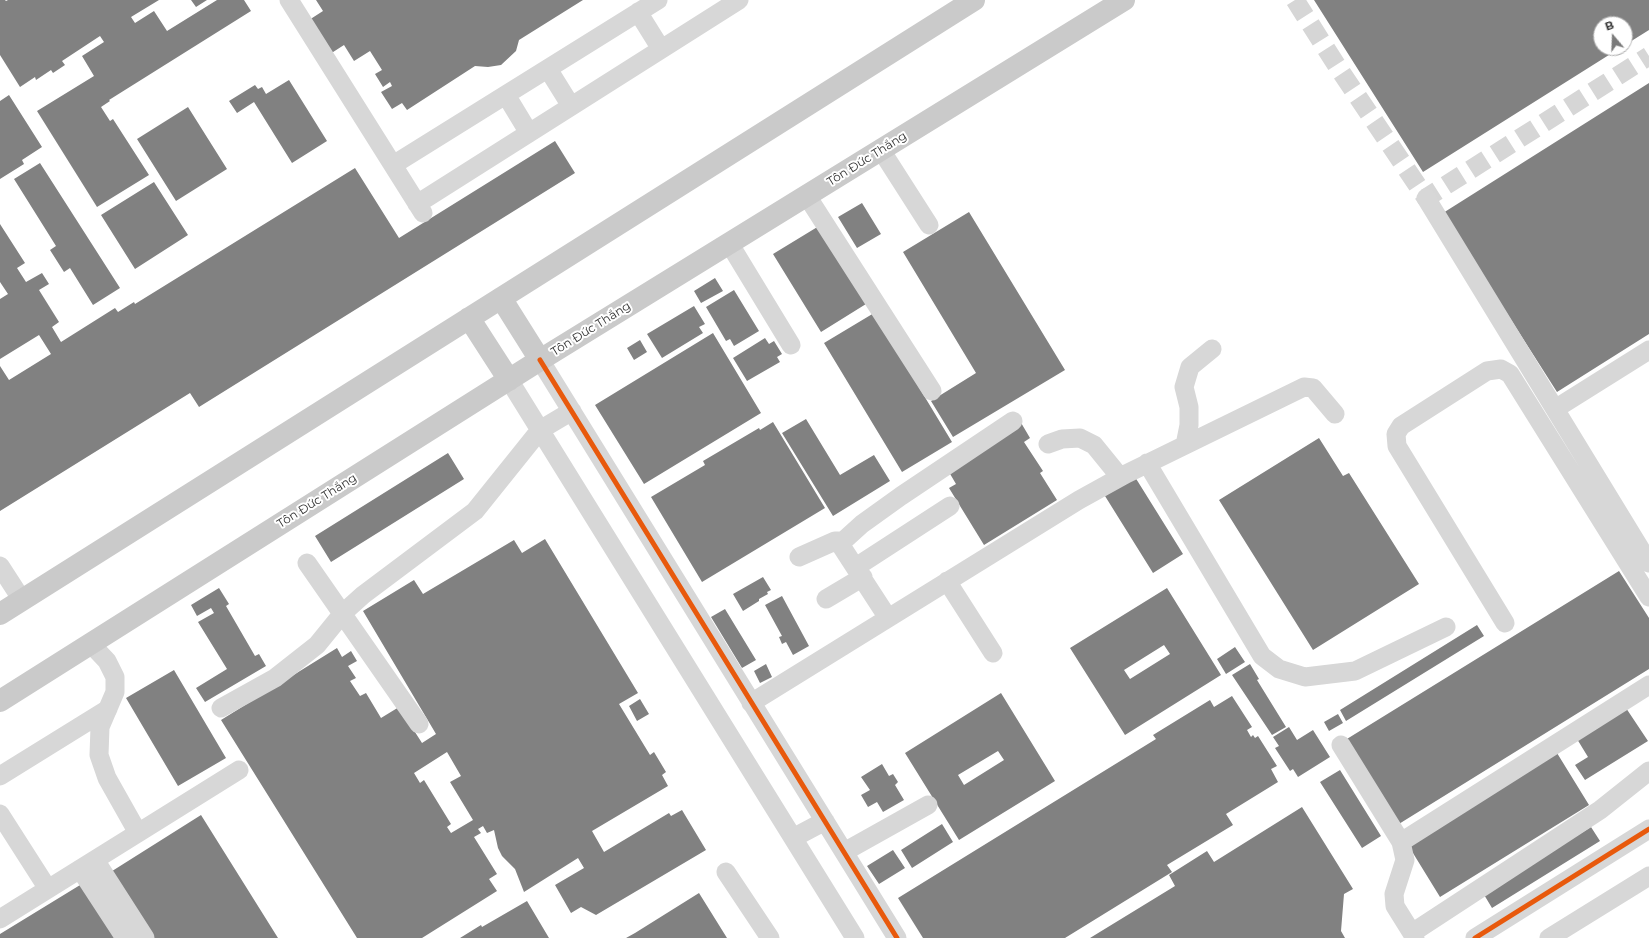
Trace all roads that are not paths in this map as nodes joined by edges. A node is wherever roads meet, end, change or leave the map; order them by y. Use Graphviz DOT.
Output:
graph roads {
  1 [pos="289,0"];
  2 [pos="658,0"];
  3 [pos="974,0"];
  4 [pos="1124,0"];
  5 [pos="735,1"];
  6 [pos="638,12"];
  7 [pos="661,49"];
  8 [pos="548,69"];
  9 [pos="506,95"];
  10 [pos="571,106"];
  11 [pos="529,133"];
  12 [pos="881,150"];
  13 [pos="393,165"];
  14 [pos="807,196"];
  15 [pos="1426,198"];
  16 [pos="929,225"];
  17 [pos="729,243"];
  18 [pos="501,298"];
  19 [pos="469,318"];
  20 [pos="791,345"];
  21 [pos="1212,349"];
  22 [pos="1649,350"];
  23 [pos="540,360"];
  24 [pos="509,380"];
  25 [pos="932,390"];
  26 [pos="1555,409"];
  27 [pos="572,411"];
  28 [pos="1335,414"];
  29 [pos="1013,421"];
  30 [pos="540,430"];
  31 [pos="1048,444"];
  32 [pos="1185,445"];
  33 [pos="1147,463"];
  34 [pos="1120,477"];
  35 [pos="950,506"];
  36 [pos="841,544"];
  37 [pos="799,557"];
  38 [pos="307,563"];
  39 [pos="1649,563"];
  40 [pos="0,566"];
  41 [pos="860,572"];
  42 [pos="947,581"];
  43 [pos="1649,597"];
  44 [pos="826,599"];
  45 [pos="22,600"];
  46 [pos="343,613"];
  47 [pos="0,614"];
  48 [pos="888,618"];
  49 [pos="1505,623"];
  50 [pos="1446,627"];
  51 [pos="90,643"];
  52 [pos="993,653"];
  53 [pos="1649,685"];
  54 [pos="0,701"];
  55 [pos="751,702"];
  56 [pos="221,708"];
  57 [pos="108,709"];
  58 [pos="419,724"];
  59 [pos="1341,745"];
  60 [pos="239,770"];
  61 [pos="1649,771"];
  62 [pos="0,776"];
  63 [pos="928,805"];
  64 [pos="0,814"];
  65 [pos="824,821"];
  66 [pos="1649,829"];
  67 [pos="138,834"];
  68 [pos="793,838"];
  69 [pos="1401,842"];
  70 [pos="844,852"];
  71 [pos="88,864"];
  72 [pos="726,872"];
  73 [pos="1649,876"];
  74 [pos="48,889"];
  75 [pos="111,901"];
  76 [pos="0,919"];
  77 [pos="1413,935"];
  78 [pos="125,938"];
  79 [pos="145,938"];
  80 [pos="770,938"];
  81 [pos="855,938"];
  82 [pos="897,938"];
  83 [pos="1475,938"];
  84 [pos="1549,938"];
  1 -- 13 [label="street"];
  2 -- 6 [label="street"];
  3 -- 18 [label="main road"];
  4 -- 12 [label="main road, Tôn Đức Thắng"];
  5 -- 7 [label="street"];
  6 -- 7 [label="street"];
  6 -- 8 [label="street"];
  7 -- 10 [label="street"];
  8 -- 9 [label="street"];
  8 -- 10 [label="street"];
  9 -- 11 [label="street"];
  9 -- 13 [label="street"];
  10 -- 11 [label="street"];
  11 -- 13 [label="street"];
  12 -- 14 [label="main road, Tôn Đức Thắng"];
  12 -- 16 [label="street"];
  14 -- 17 [label="main road, Tôn Đức Thắng"];
  14 -- 25 [label="street"];
  15 -- 26 [label="street"];
  17 -- 20 [label="street"];
  17 -- 23 [label="main road, Tôn Đức Thắng"];
  18 -- 19 [label="main road"];
  18 -- 23 [label="main road"];
  19 -- 24 [label="main road"];
  19 -- 45 [label="main road"];
  21 -- 32 [label="street"];
  22 -- 26 [label="street"];
  23 -- 24 [label="main road, Tôn Đức Thắng"];
  23 -- 27 [label="street"];
  24 -- 30 [label="street"];
  24 -- 51 [label="main road, Tôn Đức Thắng"];
  26 -- 39 [label="street"];
  27 -- 30 [label="street"];
  27 -- 55 [label="street"];
  28 -- 32 [label="street"];
  29 -- 36 [label="street"];
  30 -- 46 [label="street"];
  30 -- 68 [label="street"];
  31 -- 34 [label="street"];
  32 -- 33 [label="street"];
  33 -- 34 [label="street"];
  33 -- 50 [label="street"];
  34 -- 42 [label="street"];
  35 -- 41 [label="street"];
  36 -- 37 [label="street"];
  36 -- 41 [label="street"];
  38 -- 46 [label="street"];
  40 -- 45 [label="street"];
  41 -- 44 [label="street"];
  41 -- 48 [label="street"];
  42 -- 48 [label="street"];
  42 -- 52 [label="street"];
  43 -- 49 [label="street"];
  45 -- 47 [label="main road"];
  46 -- 56 [label="street"];
  46 -- 58 [label="street"];
  48 -- 55 [label="street"];
  51 -- 54 [label="main road, Tôn Đức Thắng"];
  51 -- 57 [label="street"];
  53 -- 69 [label="street"];
  55 -- 65 [label="street"];
  57 -- 62 [label="street"];
  57 -- 67 [label="street"];
  59 -- 69 [label="street"];
  60 -- 67 [label="street"];
  61 -- 77 [label="street"];
  63 -- 70 [label="street"];
  64 -- 74 [label="street"];
  65 -- 68 [label="street"];
  65 -- 70 [label="street"];
  66 -- 83 [label="street"];
  67 -- 71 [label="street"];
  68 -- 81 [label="street"];
  69 -- 77 [label="street"];
  70 -- 82 [label="street"];
  71 -- 74 [label="street"];
  71 -- 75 [label="street"];
  72 -- 80 [label="street"];
  73 -- 84 [label="street"];
  74 -- 76 [label="street"];
  75 -- 78 [label="street"];
  75 -- 79 [label="street"];
}
